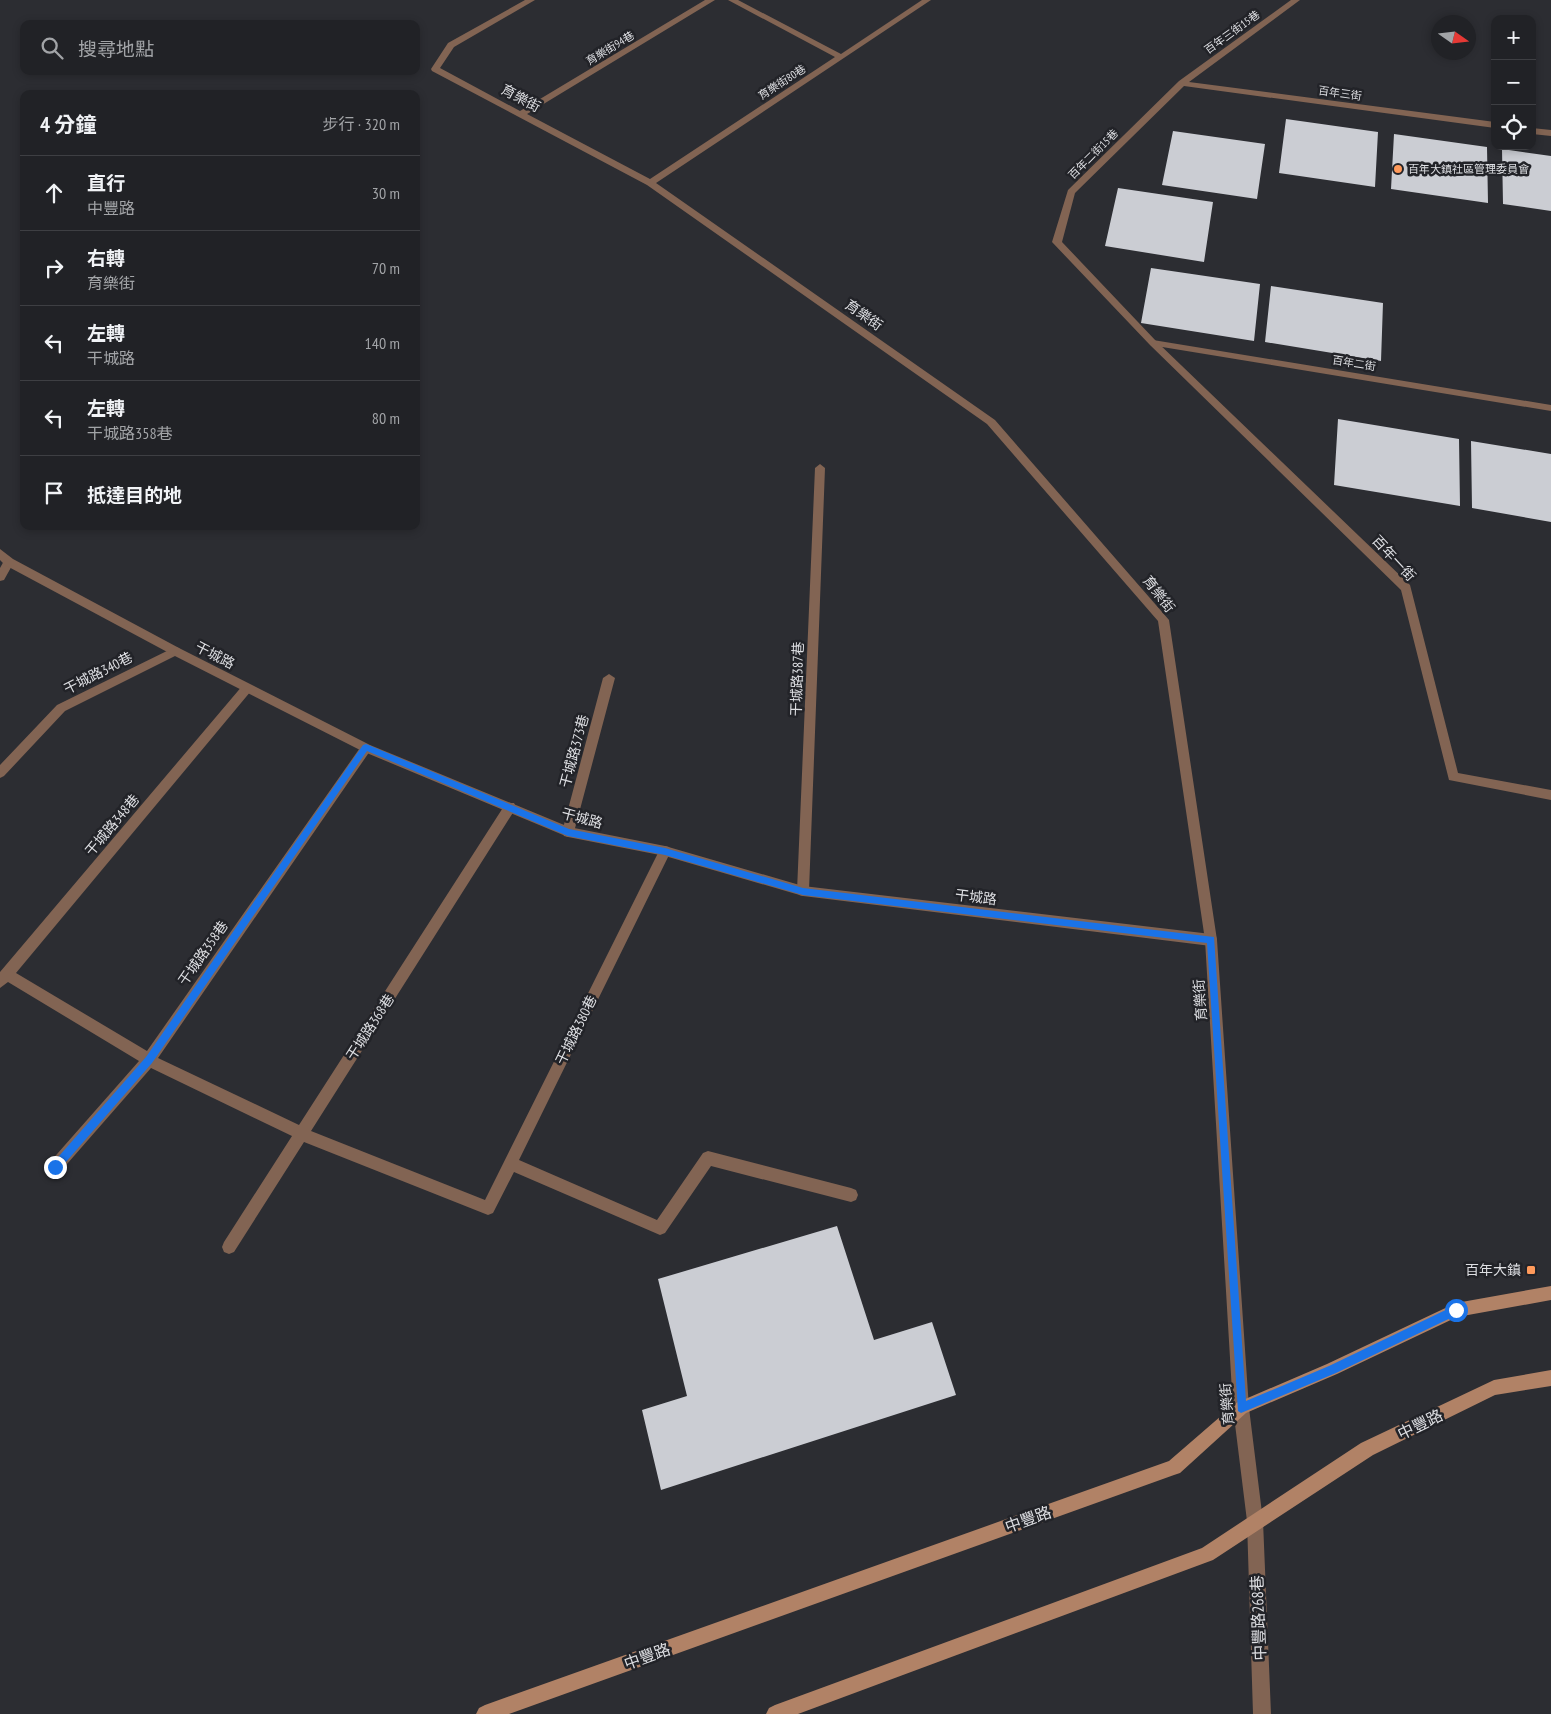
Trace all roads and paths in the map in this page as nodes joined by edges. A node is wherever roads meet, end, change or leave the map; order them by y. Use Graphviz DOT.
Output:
graph roads {
  1 [pos="531,0"];
  2 [pos="711,0"];
  3 [pos="732,0"];
  4 [pos="927,0"];
  5 [pos="1296,0"];
  6 [pos="841,57"];
  7 [pos="1182,82"];
  8 [pos="521,114"];
  9 [pos="1491,125"];
  10 [pos="1536,131"];
  11 [pos="1551,133"];
  12 [pos="650,183"];
  13 [pos="1153,343"];
  14 [pos="1551,408"];
  15 [pos="820,468"];
  16 [pos="4,558"];
  17 [pos="0,576"];
  18 [pos="175,651"];
  19 [pos="609,678"];
  20 [pos="247,688"];
  21 [pos="366,748"];
  22 [pos="0,773"];
  23 [pos="1551,795"];
  24 [pos="510,807"];
  25 [pos="568,832"];
  26 [pos="665,851"];
  27 [pos="803,891"];
  28 [pos="1211,940"];
  29 [pos="3,978"];
  30 [pos="149,1060"];
  31 [pos="302,1134"];
  32 [pos="510,1162"];
  33 [pos="55,1167"];
  34 [pos="851,1195"];
  35 [pos="229,1248"];
  36 [pos="1551,1293"];
  37 [pos="1551,1378"];
  38 [pos="1241,1408"];
  39 [pos="1255,1522"];
  40 [pos="485,1714"];
  41 [pos="775,1714"];
  42 [pos="1262,1714"];
  1 -- 8 [label="street, 育樂街"];
  2 -- 8 [label="street, 育樂街94巷"];
  3 -- 6 [label="street"];
  4 -- 6 [label="street, 育樂街80巷"];
  5 -- 7 [label="street, 百年三街15巷"];
  6 -- 12 [label="street, 育樂街80巷"];
  7 -- 9 [label="street, 百年三街"];
  7 -- 13 [label="street, 百年二街15巷"];
  8 -- 12 [label="street, 育樂街"];
  10 -- 11 [label="street"];
  12 -- 28 [label="street, 育樂街"];
  13 -- 14 [label="street, 百年二街"];
  13 -- 23 [label="street, 百年一街"];
  15 -- 27 [label="street, 干城路387巷"];
  16 -- 17 [label="street"];
  16 -- 18 [label="street, 干城路"];
  18 -- 20 [label="street, 干城路"];
  18 -- 22 [label="street, 干城路340巷"];
  19 -- 25 [label="street, 干城路373巷"];
  20 -- 21 [label="street, 干城路"];
  20 -- 29 [label="street, 干城路348巷"];
  21 -- 24 [label="street, 干城路"];
  21 -- 30 [label="street, 干城路358巷"];
  24 -- 25 [label="street, 干城路"];
  24 -- 31 [label="street, 干城路368巷"];
  25 -- 26 [label="street, 干城路"];
  26 -- 27 [label="street, 干城路"];
  26 -- 32 [label="street, 干城路380巷"];
  27 -- 28 [label="street, 干城路"];
  28 -- 38 [label="street, 育樂街"];
  29 -- 30 [label="street"];
  30 -- 31 [label="street"];
  30 -- 33 [label="street, 干城路358巷"];
  31 -- 32 [label="street, 干城路380巷"];
  31 -- 35 [label="street, 干城路368巷"];
  32 -- 34 [label="street"];
  36 -- 38 [label="main road, 中豐路"];
  37 -- 39 [label="main road, 中豐路"];
  38 -- 39 [label="street, 育樂街"];
  38 -- 40 [label="main road, 中豐路"];
  39 -- 41 [label="main road, 中豐路"];
  39 -- 42 [label="street, 中豐路268巷"];
}
